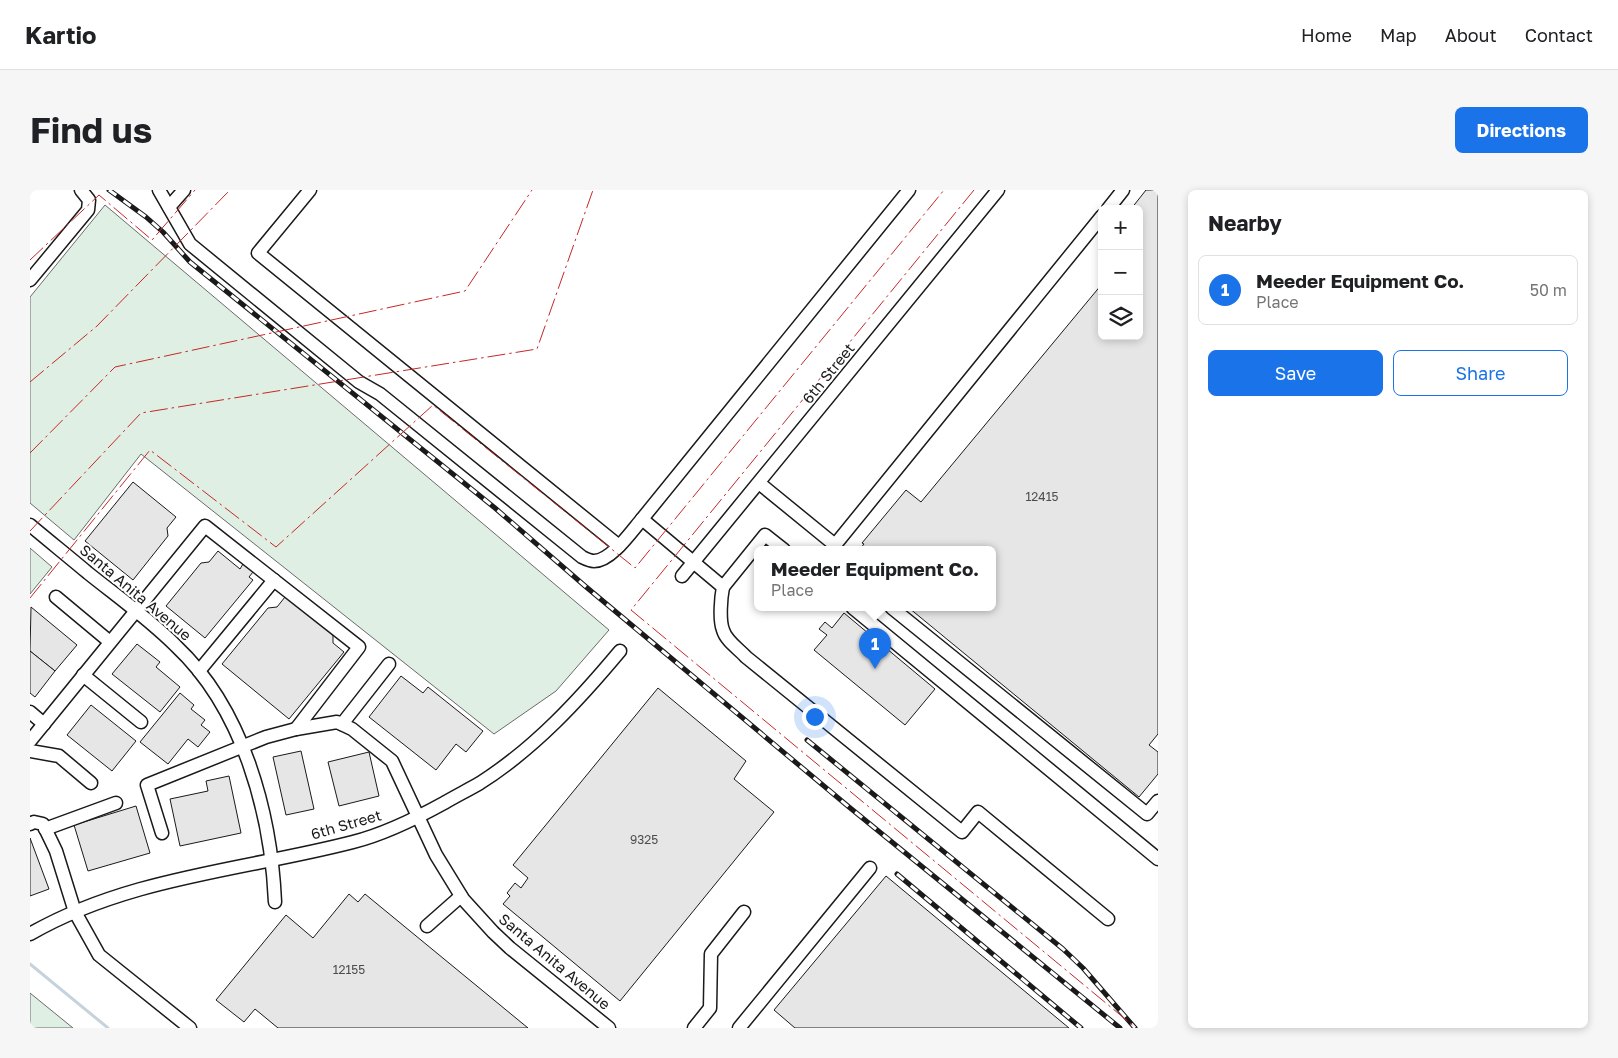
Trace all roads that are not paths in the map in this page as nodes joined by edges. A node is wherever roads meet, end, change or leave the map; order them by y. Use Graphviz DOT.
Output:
graph roads {
  1 [pos="81,190"];
  2 [pos="159,190"];
  3 [pos="184,190"];
  4 [pos="310,190"];
  5 [pos="909,190"];
  6 [pos="998,190"];
  7 [pos="1123,190"];
  8 [pos="1111,205"];
  9 [pos="169,208"];
  10 [pos="1098,221"];
  11 [pos="30,280"];
  12 [pos="758,482"];
  13 [pos="642,520"];
  14 [pos="30,525"];
  15 [pos="619,546"];
  16 [pos="756,546"];
  17 [pos="779,546"];
  18 [pos="833,546"];
  19 [pos="837,546"];
  20 [pos="754,549"];
  21 [pos="694,562"];
  22 [pos="682,576"];
  23 [pos="274,580"];
  24 [pos="723,587"];
  25 [pos="56,597"];
  26 [pos="135,610"];
  27 [pos="858,611"];
  28 [pos="896,611"];
  29 [pos="110,642"];
  30 [pos="620,651"];
  31 [pos="390,664"];
  32 [pos="199,671"];
  33 [pos="83,675"];
  34 [pos="30,712"];
  35 [pos="141,722"];
  36 [pos="44,724"];
  37 [pos="342,724"];
  38 [pos="296,729"];
  39 [pos="30,741"];
  40 [pos="244,747"];
  41 [pos="30,751"];
  42 [pos="91,782"];
  43 [pos="1158,802"];
  44 [pos="116,803"];
  45 [pos="418,817"];
  46 [pos="30,824"];
  47 [pos="45,829"];
  48 [pos="162,833"];
  49 [pos="1158,859"];
  50 [pos="272,860"];
  51 [pos="870,868"];
  52 [pos="461,896"];
  53 [pos="275,902"];
  54 [pos="75,912"];
  55 [pos="744,912"];
  56 [pos="1108,919"];
  57 [pos="427,926"];
  58 [pos="32,932"];
  59 [pos="190,1028"];
  60 [pos="609,1028"];
  61 [pos="694,1028"];
  62 [pos="738,1028"];
  1 -- 11 [label="street"];
  2 -- 9 [label="street"];
  3 -- 9 [label="street"];
  4 -- 15 [label="street"];
  5 -- 13 [label="street"];
  6 -- 12 [label="street, 6th Street"];
  7 -- 8 [label="street"];
  9 -- 15 [label="street"];
  10 -- 19 [label="street"];
  12 -- 18 [label="street"];
  12 -- 21 [label="street, 6th Street"];
  13 -- 15 [label="street"];
  13 -- 21 [label="street"];
  14 -- 26 [label="street, Santa Anita Avenue"];
  16 -- 17 [label="street"];
  20 -- 24 [label="street"];
  21 -- 22 [label="street, 6th Street"];
  21 -- 24 [label="street"];
  23 -- 26 [label="street"];
  23 -- 32 [label="street"];
  23 -- 38 [label="street"];
  24 -- 56 [label="street"];
  25 -- 29 [label="street"];
  26 -- 29 [label="street"];
  26 -- 32 [label="street, Santa Anita Avenue"];
  27 -- 49 [label="street"];
  28 -- 43 [label="street"];
  29 -- 33 [label="street"];
  30 -- 45 [label="street, 6th Street"];
  31 -- 37 [label="street"];
  32 -- 40 [label="street, Santa Anita Avenue"];
  33 -- 35 [label="street"];
  33 -- 36 [label="street"];
  34 -- 36 [label="street"];
  36 -- 39 [label="street"];
  37 -- 38 [label="street"];
  37 -- 45 [label="street, Santa Anita Avenue"];
  38 -- 40 [label="street"];
  40 -- 48 [label="street"];
  40 -- 50 [label="street, Santa Anita Avenue"];
  41 -- 42 [label="street"];
  44 -- 47 [label="street"];
  45 -- 50 [label="street, 6th Street"];
  45 -- 52 [label="street, Santa Anita Avenue"];
  46 -- 47 [label="street"];
  47 -- 54 [label="street"];
  50 -- 53 [label="street, Santa Anita Avenue"];
  50 -- 54 [label="street, 6th Street"];
  51 -- 62 [label="street"];
  52 -- 57 [label="street"];
  52 -- 60 [label="street, Santa Anita Avenue"];
  54 -- 58 [label="street, 6th Street"];
  54 -- 59 [label="street"];
  55 -- 61 [label="street"];
}
